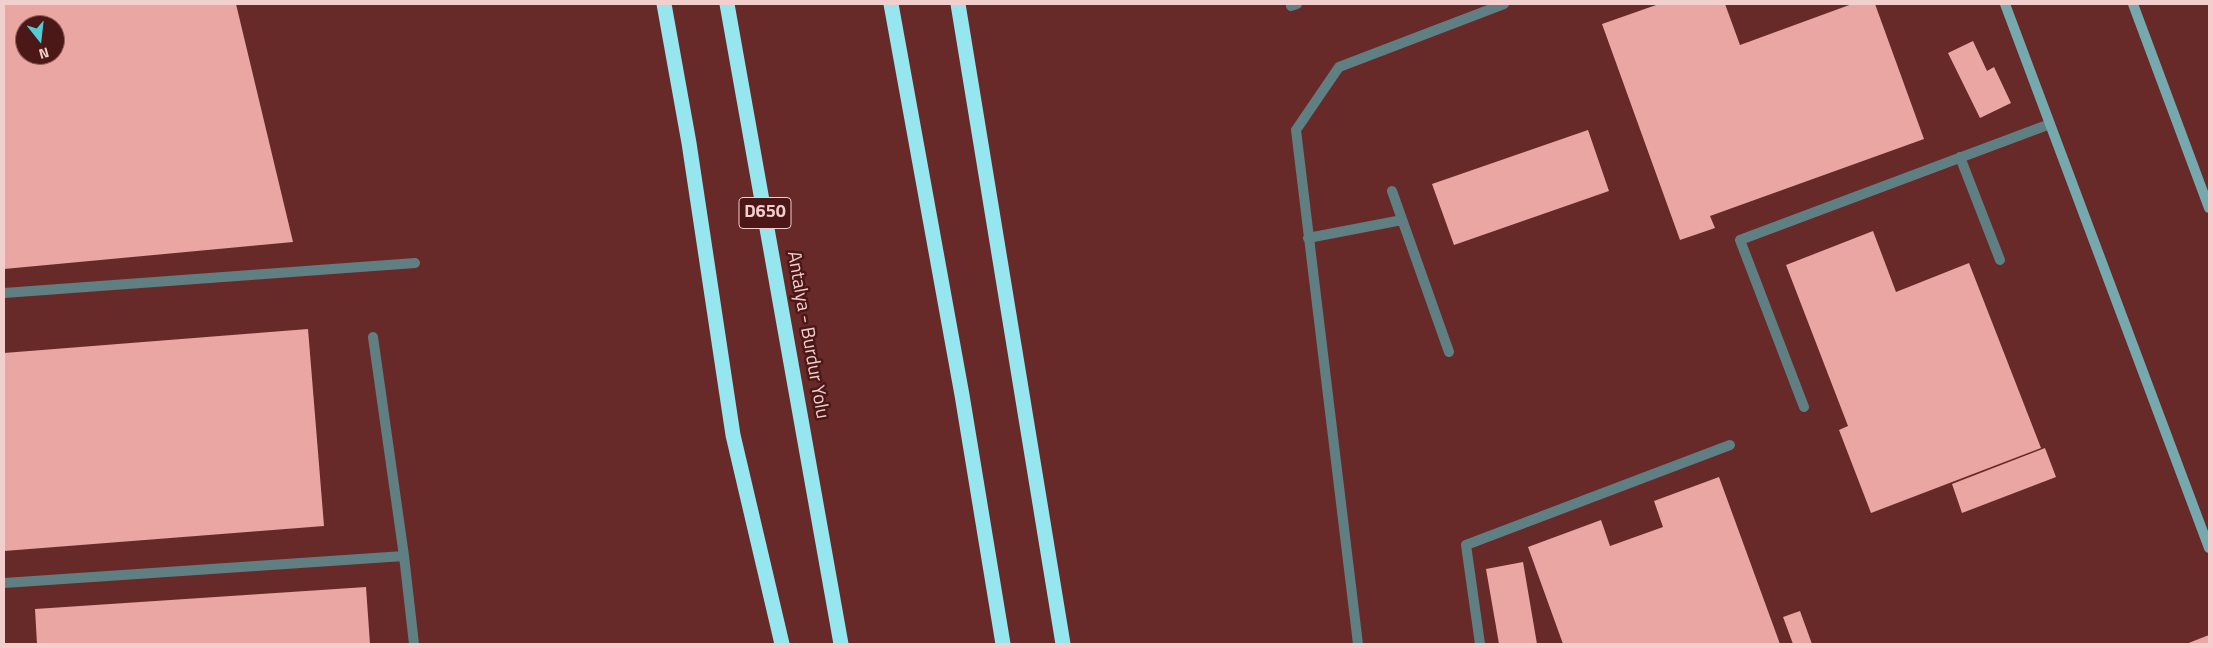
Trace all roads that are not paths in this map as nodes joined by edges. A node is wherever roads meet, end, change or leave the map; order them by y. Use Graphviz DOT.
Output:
graph roads {
  1 [pos="664,4"];
  2 [pos="727,4"];
  3 [pos="892,4"];
  4 [pos="958,4"];
  5 [pos="1504,4"];
  6 [pos="2005,4"];
  7 [pos="2133,4"];
  8 [pos="2050,124"];
  9 [pos="1960,157"];
  10 [pos="1392,191"];
  11 [pos="2209,208"];
  12 [pos="1402,220"];
  13 [pos="1308,238"];
  14 [pos="2000,260"];
  15 [pos="415,263"];
  16 [pos="4,293"];
  17 [pos="373,337"];
  18 [pos="1449,352"];
  19 [pos="1804,407"];
  20 [pos="1730,445"];
  21 [pos="2209,548"];
  22 [pos="404,556"];
  23 [pos="4,583"];
  24 [pos="414,644"];
  25 [pos="782,644"];
  26 [pos="840,644"];
  27 [pos="1003,644"];
  28 [pos="1063,644"];
  29 [pos="1358,644"];
  30 [pos="1480,644"];
  1 -- 25 [label="highway"];
  2 -- 26 [label="highway, Antalya - Burdur Yolu / D650"];
  3 -- 27 [label="highway"];
  4 -- 28 [label="highway"];
  5 -- 13 [label="lane"];
  6 -- 8 [label="street"];
  7 -- 11 [label="street"];
  8 -- 9 [label="lane"];
  8 -- 21 [label="street"];
  9 -- 14 [label="lane"];
  9 -- 19 [label="lane"];
  10 -- 12 [label="lane"];
  12 -- 13 [label="lane"];
  12 -- 18 [label="lane"];
  13 -- 29 [label="lane"];
  15 -- 16 [label="lane"];
  17 -- 22 [label="lane"];
  20 -- 30 [label="lane"];
  22 -- 23 [label="lane"];
  22 -- 24 [label="lane"];
}
